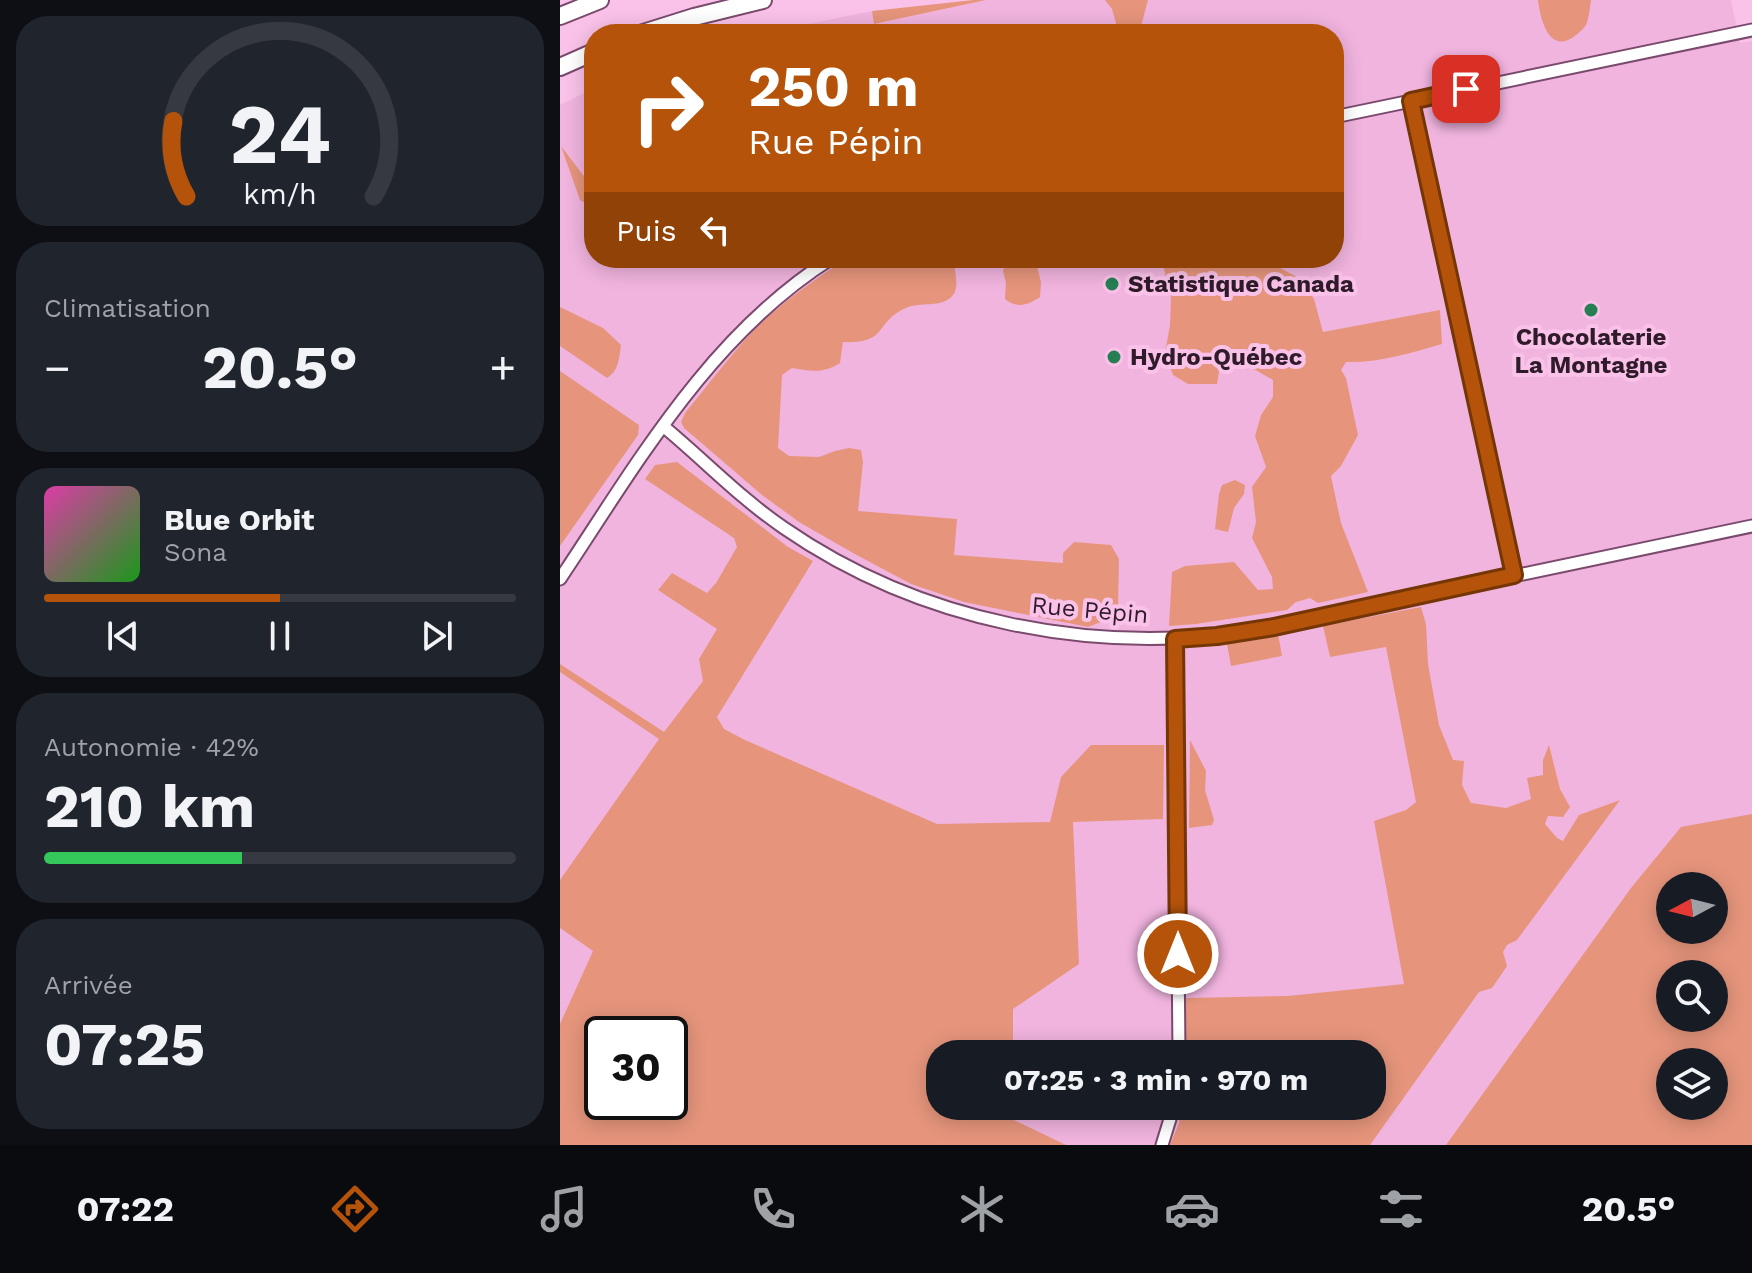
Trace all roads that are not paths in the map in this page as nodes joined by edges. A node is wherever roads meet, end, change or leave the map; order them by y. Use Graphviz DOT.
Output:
graph roads {
  1 [pos="600,0"];
  2 [pos="763,0"];
  3 [pos="560,16"];
  4 [pos="672,24"];
  5 [pos="1752,30"];
  6 [pos="584,56"];
  7 [pos="560,67"];
  8 [pos="1411,101"];
  9 [pos="1344,115"];
  10 [pos="818,268"];
  11 [pos="663,426"];
  12 [pos="1752,526"];
  13 [pos="1514,575"];
  14 [pos="560,579"];
  15 [pos="1175,639"];
  16 [pos="1179,1040"];
  17 [pos="1170,1120"];
  18 [pos="1162,1145"];
  1 -- 3 [label="highway"];
  2 -- 4 [label="highway"];
  5 -- 8 [label="street"];
  6 -- 7 [label="highway"];
  8 -- 9 [label="street"];
  8 -- 13 [label="street"];
  10 -- 11 [label="street"];
  11 -- 14 [label="street"];
  11 -- 15 [label="street, Rue Pépin"];
  12 -- 13 [label="street, Rue Pépin"];
  13 -- 15 [label="street, Rue Pépin"];
  15 -- 16 [label="street"];
  17 -- 18 [label="street"];
}
